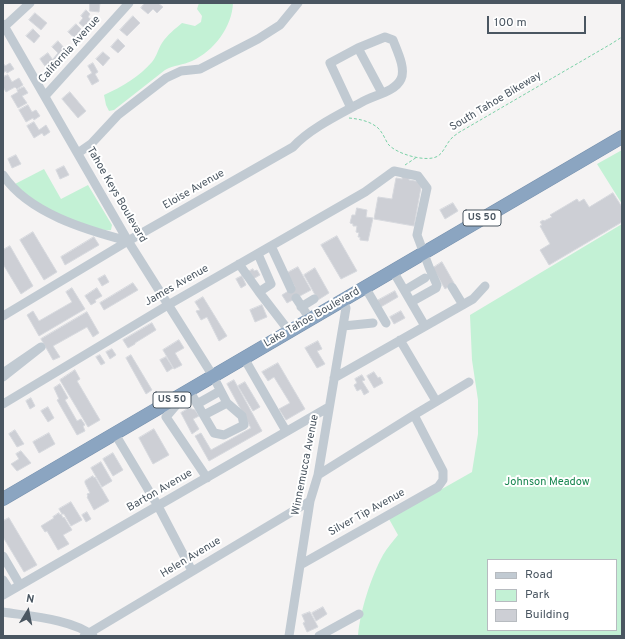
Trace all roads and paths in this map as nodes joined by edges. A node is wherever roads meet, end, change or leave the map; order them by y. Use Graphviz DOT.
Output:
graph roads {
  1 [pos="30,3"];
  2 [pos="129,3"];
  3 [pos="298,3"];
  4 [pos="4,26"];
  5 [pos="622,37"];
  6 [pos="358,48"];
  7 [pos="382,93"];
  8 [pos="45,96"];
  9 [pos="351,108"];
  10 [pos="332,119"];
  11 [pos="622,137"];
  12 [pos="78,154"];
  13 [pos="418,157"];
  14 [pos="394,171"];
  15 [pos="3,175"];
  16 [pos="128,241"];
  17 [pos="271,246"];
  18 [pos="424,252"];
  19 [pos="258,254"];
  20 [pos="239,264"];
  21 [pos="393,271"];
  22 [pos="425,278"];
  23 [pos="485,286"];
  24 [pos="365,287"];
  25 [pos="452,287"];
  26 [pos="291,289"];
  27 [pos="404,290"];
  28 [pos="259,292"];
  29 [pos="296,298"];
  30 [pos="314,299"];
  31 [pos="342,301"];
  32 [pos="411,302"];
  33 [pos="168,305"];
  34 [pos="463,305"];
  35 [pos="301,307"];
  36 [pos="3,316"];
  37 [pos="310,319"];
  38 [pos="373,323"];
  39 [pos="386,323"];
  40 [pos="343,326"];
  41 [pos="425,326"];
  42 [pos="289,332"];
  43 [pos="400,340"];
  44 [pos="244,358"];
  45 [pos="3,373"];
  46 [pos="213,376"];
  47 [pos="3,377"];
  48 [pos="334,378"];
  49 [pos="469,382"];
  50 [pos="189,390"];
  51 [pos="220,391"];
  52 [pos="436,401"];
  53 [pos="227,403"];
  54 [pos="3,404"];
  55 [pos="197,404"];
  56 [pos="329,407"];
  57 [pos="204,415"];
  58 [pos="414,415"];
  59 [pos="286,431"];
  60 [pos="115,434"];
  61 [pos="318,475"];
  62 [pos="207,478"];
  63 [pos="3,499"];
  64 [pos="310,501"];
  65 [pos="158,506"];
  66 [pos="3,556"];
  67 [pos="300,565"];
  68 [pos="192,571"];
  69 [pos="3,580"];
  70 [pos="20,585"];
  71 [pos="6,593"];
  72 [pos="3,612"];
  73 [pos="359,614"];
  74 [pos="89,635"];
  75 [pos="289,636"];
  76 [pos="319,636"];
  1 -- 4 [label="street"];
  2 -- 8 [label="street, California Avenue"];
  3 -- 12 [label="street"];
  4 -- 8 [label="street, Tahoe Keys Boulevard"];
  5 -- 13 [label="path, South Tahoe Bikeway"];
  6 -- 7 [label="street"];
  6 -- 7 [label="street, Eloise Avenue"];
  6 -- 9 [label="street"];
  7 -- 9 [label="street, Eloise Avenue"];
  8 -- 12 [label="street, Tahoe Keys Boulevard"];
  9 -- 10 [label="street, Eloise Avenue"];
  10 -- 13 [label="path, South Tahoe Bikeway"];
  10 -- 16 [label="street, Eloise Avenue"];
  11 -- 18 [label="highway, Lake Tahoe Boulevard / US 50"];
  12 -- 16 [label="street, Tahoe Keys Boulevard"];
  13 -- 14 [label="path"];
  14 -- 17 [label="street, James Avenue"];
  14 -- 18 [label="street"];
  15 -- 16 [label="street"];
  16 -- 33 [label="street, Tahoe Keys Boulevard"];
  16 -- 36 [label="street, Eloise Avenue"];
  17 -- 19 [label="street, James Avenue"];
  17 -- 26 [label="street"];
  18 -- 21 [label="highway, Lake Tahoe Boulevard / US 50"];
  18 -- 32 [label="street"];
  19 -- 20 [label="street, James Avenue"];
  19 -- 28 [label="street"];
  20 -- 28 [label="street"];
  20 -- 33 [label="street, James Avenue"];
  21 -- 24 [label="highway, Lake Tahoe Boulevard / US 50"];
  21 -- 27 [label="street"];
  22 -- 27 [label="street"];
  23 -- 34 [label="street"];
  24 -- 31 [label="highway, Lake Tahoe Boulevard / US 50"];
  24 -- 39 [label="street"];
  25 -- 34 [label="street"];
  27 -- 32 [label="street"];
  28 -- 42 [label="street"];
  29 -- 35 [label="street"];
  30 -- 35 [label="street"];
  31 -- 37 [label="highway, Lake Tahoe Boulevard / US 50"];
  31 -- 40 [label="street, Winnemucca Avenue"];
  32 -- 41 [label="street"];
  33 -- 46 [label="street, Tahoe Keys Boulevard"];
  33 -- 54 [label="street, James Avenue"];
  34 -- 41 [label="street"];
  35 -- 37 [label="street"];
  37 -- 42 [label="highway, Lake Tahoe Boulevard / US 50"];
  38 -- 40 [label="street"];
  40 -- 48 [label="street, Winnemucca Avenue"];
  41 -- 43 [label="street"];
  42 -- 44 [label="highway, Lake Tahoe Boulevard / US 50"];
  43 -- 48 [label="street"];
  43 -- 52 [label="street"];
  44 -- 46 [label="highway, Lake Tahoe Boulevard / US 50"];
  44 -- 59 [label="street"];
  45 -- 47 [label="street"];
  46 -- 50 [label="highway, Lake Tahoe Boulevard / US 50"];
  46 -- 51 [label="street, Tahoe Keys Boulevard"];
  48 -- 56 [label="street, Winnemucca Avenue"];
  49 -- 52 [label="street"];
  50 -- 55 [label="street"];
  50 -- 60 [label="highway, Lake Tahoe Boulevard / US 50"];
  50 -- 62 [label="street"];
  51 -- 53 [label="street, Tahoe Keys Boulevard"];
  51 -- 55 [label="street"];
  52 -- 58 [label="street"];
  53 -- 57 [label="street"];
  53 -- 57 [label="street, Tahoe Keys Boulevard"];
  55 -- 57 [label="street"];
  56 -- 59 [label="street, Barton Avenue"];
  56 -- 61 [label="street, Winnemucca Avenue"];
  58 -- 61 [label="street"];
  58 -- 67 [label="street, Silver Tip Avenue"];
  59 -- 62 [label="street, Barton Avenue"];
  60 -- 63 [label="highway, Lake Tahoe Boulevard / US 50"];
  60 -- 65 [label="street"];
  61 -- 64 [label="street, Winnemucca Avenue"];
  62 -- 65 [label="street, Barton Avenue"];
  64 -- 67 [label="street, Winnemucca Avenue"];
  64 -- 68 [label="street, Helen Avenue"];
  65 -- 68 [label="street"];
  65 -- 70 [label="street, Barton Avenue"];
  66 -- 70 [label="street"];
  67 -- 75 [label="street, Winnemucca Avenue"];
  68 -- 74 [label="street, Helen Avenue"];
  69 -- 71 [label="street"];
  70 -- 71 [label="street, Barton Avenue"];
  72 -- 74 [label="street"];
  73 -- 76 [label="street"];
}
